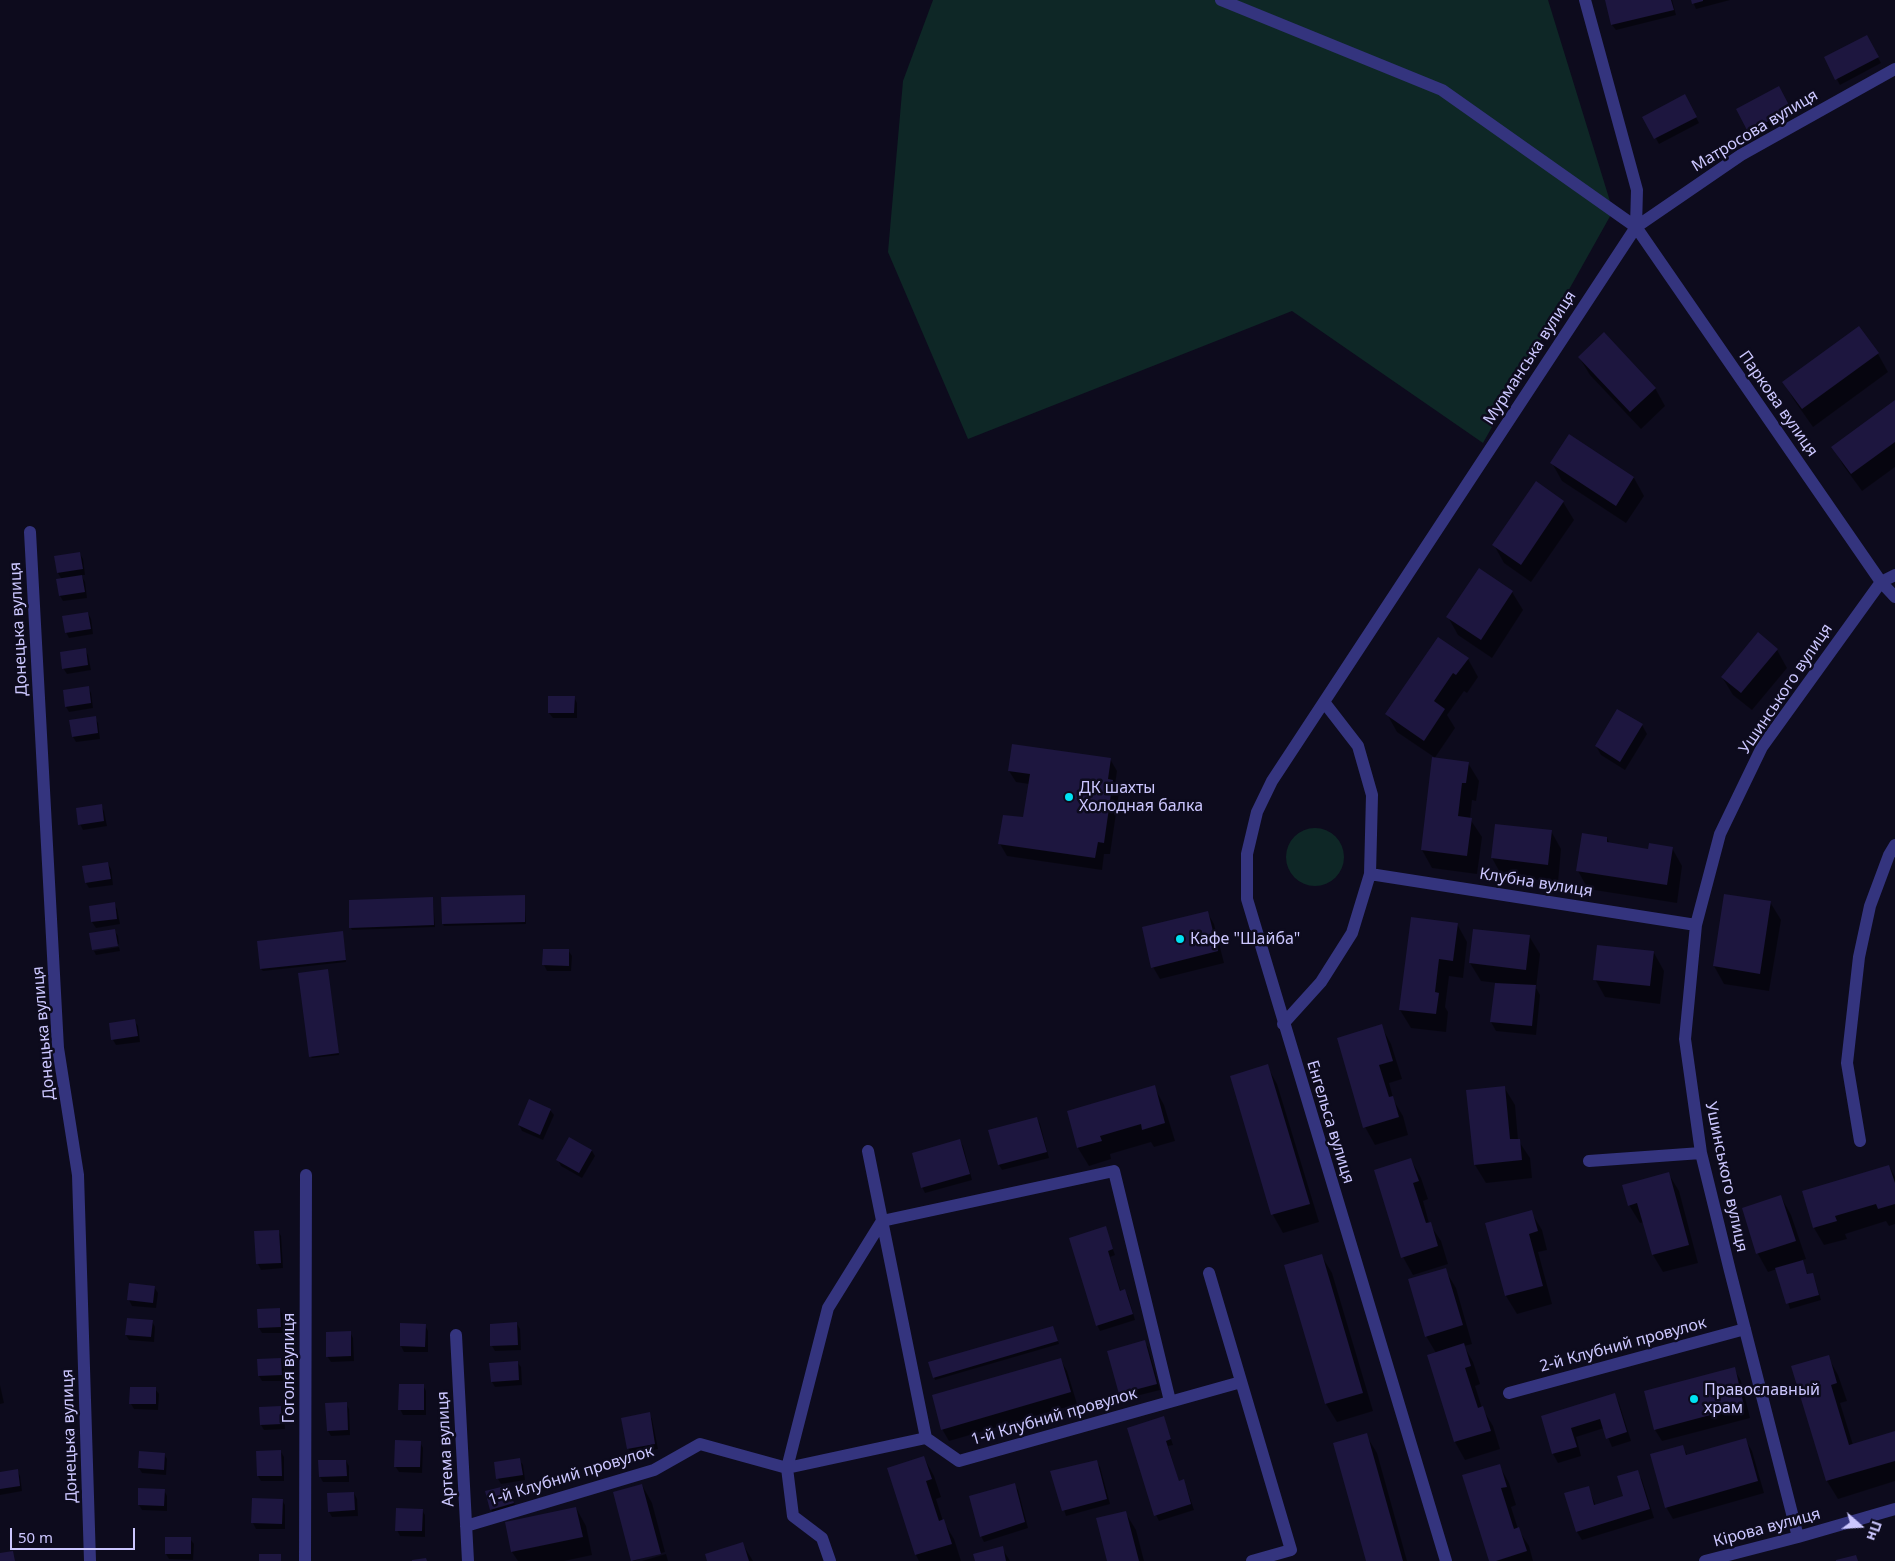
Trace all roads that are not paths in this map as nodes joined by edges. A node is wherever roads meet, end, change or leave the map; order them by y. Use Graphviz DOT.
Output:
graph roads {
  1 [pos="1221,0"];
  2 [pos="1585,0"];
  3 [pos="1895,69"];
  4 [pos="1636,227"];
  5 [pos="30,532"];
  6 [pos="1895,575"];
  7 [pos="1881,582"];
  8 [pos="1895,597"];
  9 [pos="1324,702"];
  10 [pos="1895,845"];
  11 [pos="1370,874"];
  12 [pos="1696,924"];
  13 [pos="1283,1024"];
  14 [pos="1860,1141"];
  15 [pos="868,1151"];
  16 [pos="1701,1152"];
  17 [pos="1589,1161"];
  18 [pos="306,1175"];
  19 [pos="882,1222"];
  20 [pos="1210,1274"];
  21 [pos="1745,1329"];
  22 [pos="456,1335"];
  23 [pos="1241,1382"];
  24 [pos="1509,1393"];
  25 [pos="1170,1401"];
  26 [pos="926,1438"];
  27 [pos="787,1468"];
  28 [pos="1895,1509"];
  29 [pos="466,1526"];
  30 [pos="1798,1537"];
  31 [pos="90,1561"];
  32 [pos="305,1561"];
  33 [pos="468,1561"];
  34 [pos="830,1561"];
  35 [pos="1252,1561"];
  36 [pos="1446,1561"];
  37 [pos="1705,1561"];
  1 -- 4 [label="street"];
  2 -- 4 [label="street"];
  3 -- 4 [label="street, Матросова вулиця"];
  4 -- 7 [label="street, Паркова вулиця"];
  4 -- 9 [label="street, Мурманська вулиця"];
  5 -- 31 [label="street, Донецька вулиця"];
  6 -- 7 [label="street, Ушинського вулиця"];
  7 -- 8 [label="street, Паркова вулиця"];
  7 -- 12 [label="street, Ушинського вулиця"];
  9 -- 11 [label="street"];
  9 -- 13 [label="street, Енгельса вулиця"];
  10 -- 14 [label="street"];
  11 -- 12 [label="street, Клубна вулиця"];
  11 -- 13 [label="street"];
  12 -- 16 [label="street, Ушинського вулиця"];
  13 -- 36 [label="street, Енгельса вулиця"];
  15 -- 19 [label="street"];
  16 -- 17 [label="street"];
  16 -- 21 [label="street, Ушинського вулиця"];
  18 -- 32 [label="street, Гоголя вулиця"];
  19 -- 25 [label="street"];
  19 -- 26 [label="street"];
  19 -- 27 [label="street"];
  20 -- 23 [label="street"];
  21 -- 24 [label="street, 2-й Клубний провулок"];
  21 -- 30 [label="street, Ушинського вулиця"];
  22 -- 29 [label="street, Артема вулиця"];
  23 -- 25 [label="street"];
  23 -- 35 [label="street"];
  25 -- 26 [label="street, 1-й Клубний провулок"];
  26 -- 27 [label="street, 1-й Клубний провулок"];
  27 -- 29 [label="street, 1-й Клубний провулок"];
  27 -- 34 [label="street"];
  28 -- 30 [label="street, Кірова вулиця"];
  29 -- 33 [label="street, Артема вулиця"];
  30 -- 37 [label="street, Кірова вулиця"];
}
